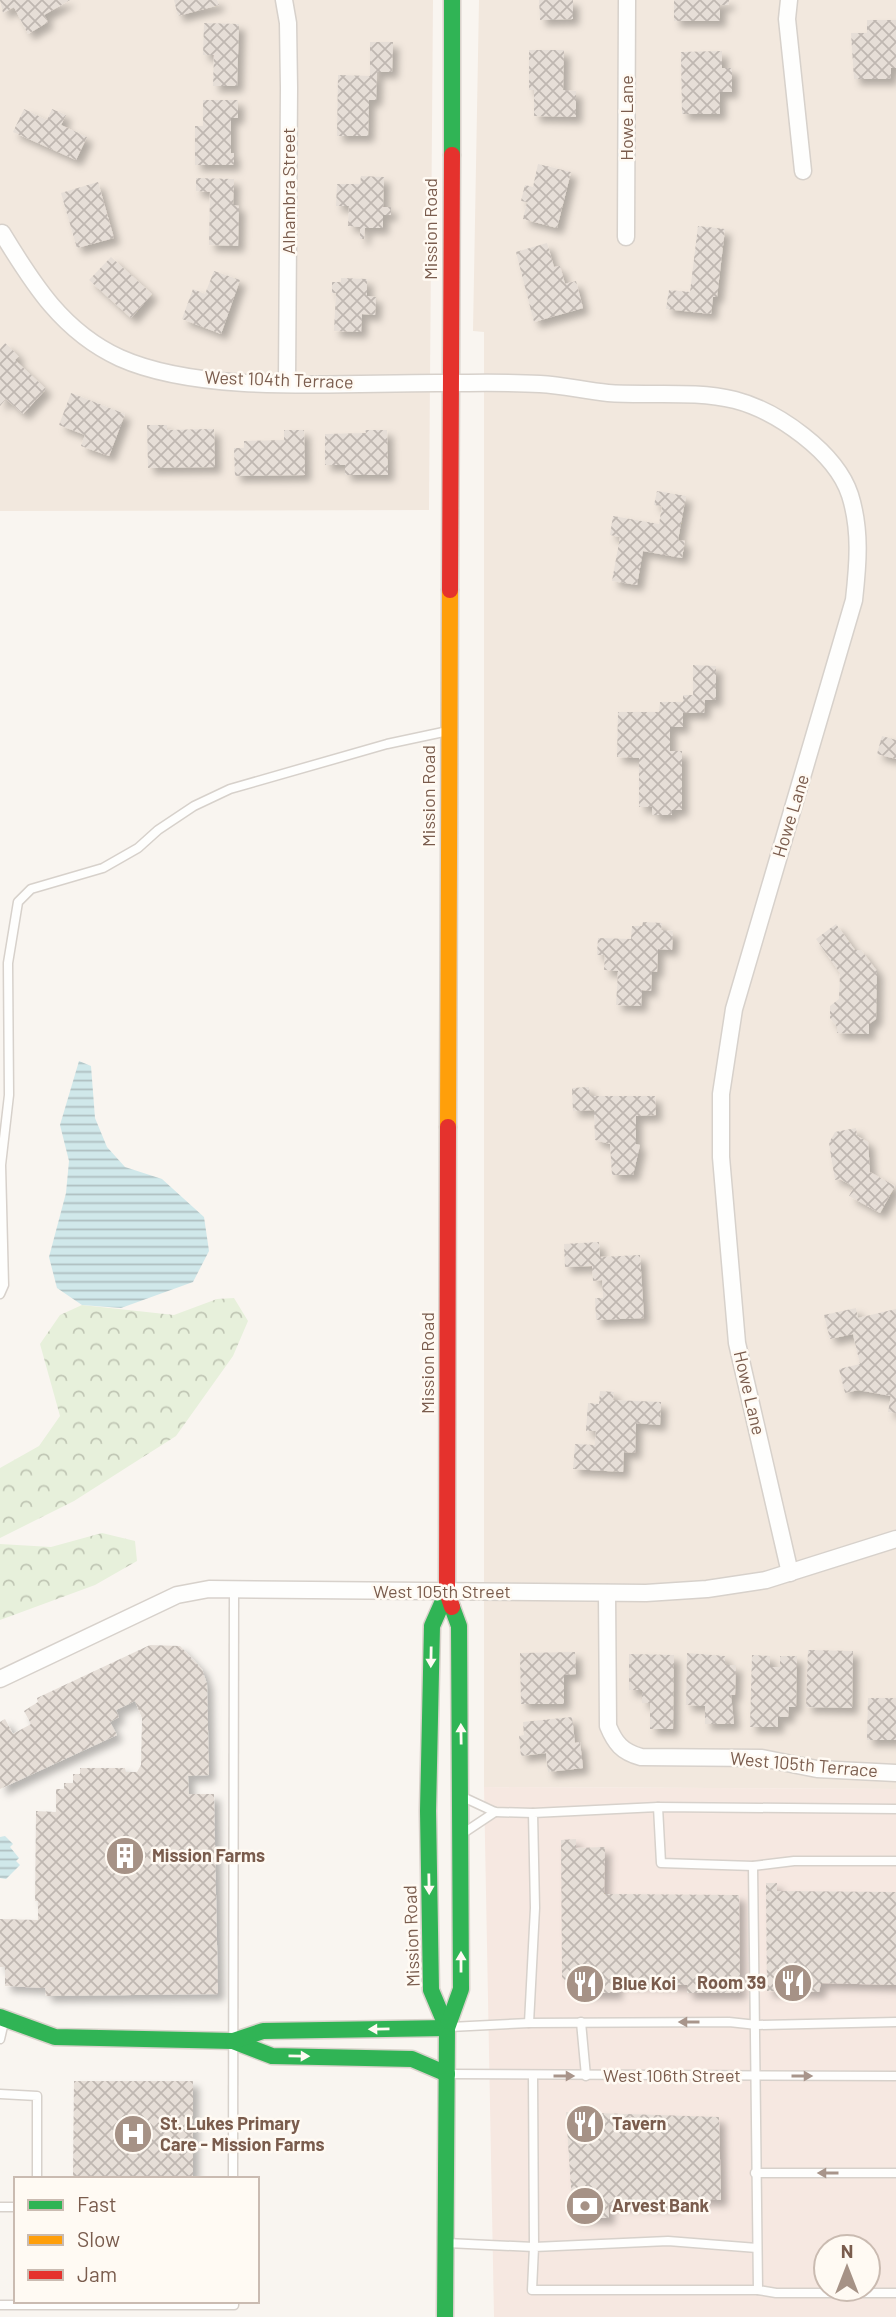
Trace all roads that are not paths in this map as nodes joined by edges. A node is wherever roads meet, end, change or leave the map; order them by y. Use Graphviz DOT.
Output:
graph roads {
  1 [pos="284,0"];
  2 [pos="452,0"];
  3 [pos="627,0"];
  4 [pos="789,0"];
  5 [pos="803,170"];
  6 [pos="2,233"];
  7 [pos="626,237"];
  8 [pos="288,382"];
  9 [pos="449,383"];
  10 [pos="448,731"];
  11 [pos="0,1294"];
  12 [pos="896,1539"];
  13 [pos="790,1573"];
  14 [pos="234,1589"];
  15 [pos="447,1592"];
  16 [pos="607,1593"];
  17 [pos="0,1679"];
  18 [pos="896,1773"];
  19 [pos="462,1797"];
  20 [pos="658,1807"];
  21 [pos="896,1809"];
  22 [pos="495,1812"];
  23 [pos="533,1813"];
  24 [pos="462,1835"];
  25 [pos="896,1861"];
  26 [pos="752,1866"];
  27 [pos="2,2018"];
  28 [pos="581,2022"];
  29 [pos="896,2022"];
  30 [pos="529,2023"];
  31 [pos="757,2025"];
  32 [pos="447,2028"];
  33 [pos="0,2039"];
  34 [pos="233,2041"];
  35 [pos="447,2074"];
  36 [pos="533,2075"];
  37 [pos="586,2076"];
  38 [pos="757,2076"];
  39 [pos="896,2076"];
  40 [pos="0,2094"];
  41 [pos="755,2173"];
  42 [pos="896,2173"];
  43 [pos="37,2177"];
  44 [pos="233,2177"];
  45 [pos="447,2243"];
  46 [pos="534,2247"];
  47 [pos="757,2248"];
  48 [pos="758,2290"];
  49 [pos="896,2293"];
  50 [pos="234,2303"];
  51 [pos="0,2305"];
  52 [pos="445,2317"];
  1 -- 8 [label="street, Alhambra Street"];
  2 -- 9 [label="main road, Mission Road"];
  3 -- 7 [label="street, Howe Lane"];
  4 -- 5 [label="street"];
  6 -- 8 [label="street, West 104th Terrace"];
  8 -- 9 [label="street, West 104th Terrace"];
  9 -- 10 [label="main road, Mission Road"];
  9 -- 13 [label="street, Howe Lane"];
  10 -- 11 [label="lane"];
  10 -- 15 [label="main road, Mission Road"];
  12 -- 13 [label="street, West 105th Street"];
  13 -- 16 [label="street, West 105th Street"];
  14 -- 15 [label="street, West 105th Street"];
  14 -- 17 [label="street, West 105th Street"];
  14 -- 34 [label="lane"];
  15 -- 16 [label="street, West 105th Street"];
  19 -- 15 [label="main road, Mission Road, one-way"];
  15 -- 32 [label="main road, Mission Road, one-way"];
  16 -- 18 [label="street, West 105th Terrace"];
  19 -- 22 [label="lane"];
  19 -- 24 [label="main road, Mission Road"];
  20 -- 21 [label="lane"];
  20 -- 23 [label="lane"];
  20 -- 26 [label="lane"];
  22 -- 23 [label="lane"];
  22 -- 24 [label="lane"];
  23 -- 30 [label="lane"];
  32 -- 24 [label="main road, Mission Road, one-way"];
  25 -- 26 [label="lane"];
  26 -- 31 [label="lane"];
  27 -- 33 [label="lane"];
  27 -- 34 [label="main road"];
  28 -- 30 [label="lane"];
  31 -- 28 [label="lane, one-way"];
  28 -- 37 [label="lane"];
  29 -- 31 [label="lane"];
  30 -- 32 [label="lane"];
  31 -- 38 [label="lane"];
  32 -- 34 [label="main road, one-way"];
  32 -- 35 [label="main road, Mission Road"];
  34 -- 35 [label="main road, one-way"];
  34 -- 44 [label="lane"];
  35 -- 36 [label="lane, West 106th Street"];
  35 -- 45 [label="main road, Mission Road"];
  36 -- 37 [label="lane, West 106th Street, one-way"];
  36 -- 46 [label="lane"];
  37 -- 38 [label="lane, West 106th Street"];
  38 -- 39 [label="lane, West 106th Street, one-way"];
  38 -- 41 [label="lane"];
  40 -- 43 [label="lane"];
  42 -- 41 [label="lane, one-way"];
  41 -- 47 [label="lane"];
  45 -- 46 [label="lane"];
  45 -- 52 [label="main road, Mission Road"];
  46 -- 47 [label="lane"];
  46 -- 48 [label="lane"];
  47 -- 48 [label="lane"];
  48 -- 49 [label="lane"];
  50 -- 51 [label="lane"];
}
